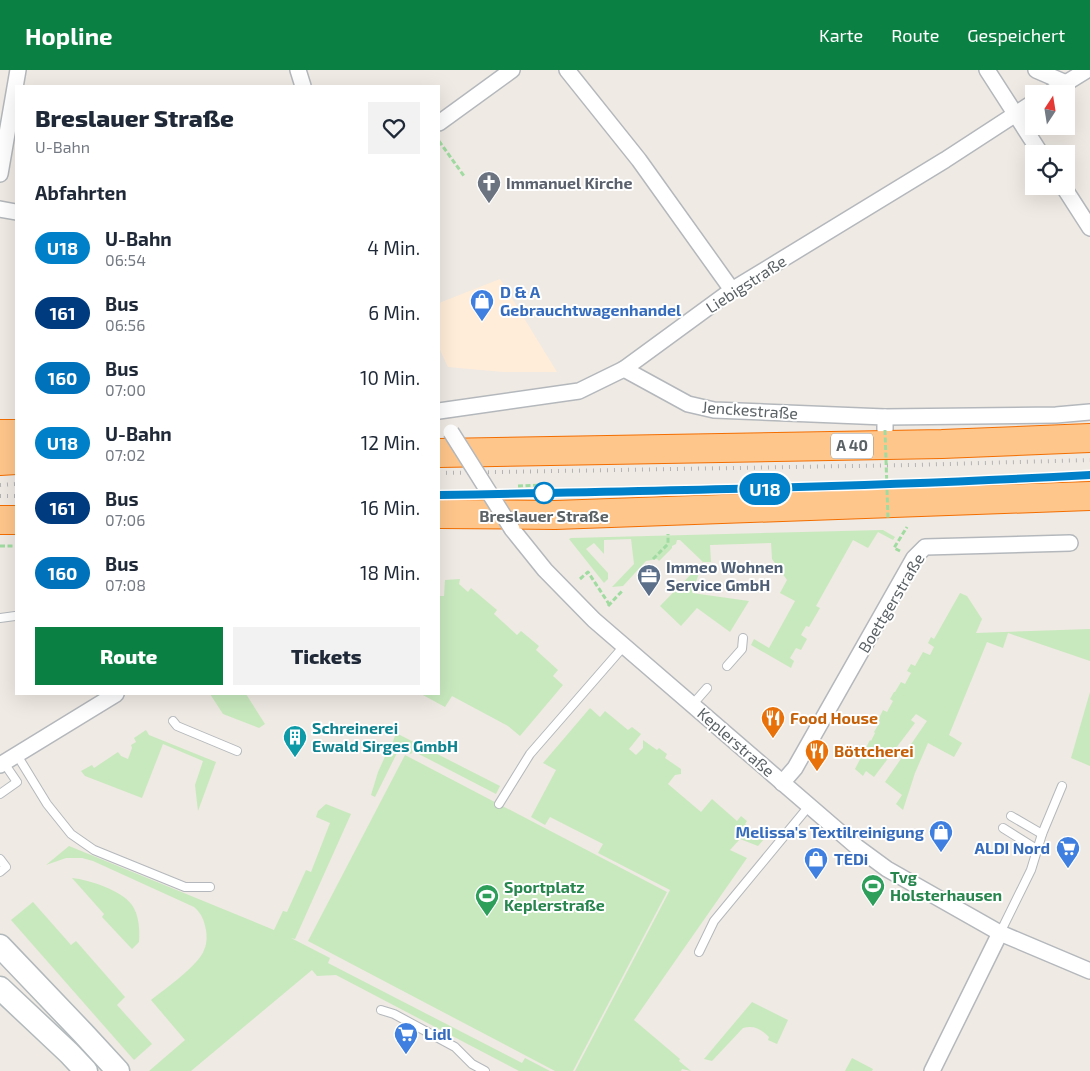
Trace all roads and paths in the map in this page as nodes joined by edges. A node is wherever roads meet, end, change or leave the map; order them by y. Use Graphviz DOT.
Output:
graph roads {
  1 [pos="18,70"];
  2 [pos="298,70"];
  3 [pos="512,70"];
  4 [pos="567,70"];
  5 [pos="987,70"];
  6 [pos="1036,70"];
  7 [pos="1087,70"];
  8 [pos="1066,83"];
  9 [pos="15,85"];
  10 [pos="304,85"];
  11 [pos="1063,85"];
  12 [pos="15,87"];
  13 [pos="1025,108"];
  14 [pos="1015,115"];
  15 [pos="440,122"];
  16 [pos="440,142"];
  17 [pos="1035,145"];
  18 [pos="0,174"];
  19 [pos="464,176"];
  20 [pos="1069,195"];
  21 [pos="0,209"];
  22 [pos="15,212"];
  23 [pos="1090,228"];
  24 [pos="732,290"];
  25 [pos="624,369"];
  26 [pos="440,411"];
  27 [pos="1090,412"];
  28 [pos="440,416"];
  29 [pos="885,423"];
  30 [pos="0,434"];
  31 [pos="15,434"];
  32 [pos="1090,438"];
  33 [pos="445,443"];
  34 [pos="15,460"];
  35 [pos="0,461"];
  36 [pos="542,485"];
  37 [pos="518,486"];
  38 [pos="1090,496"];
  39 [pos="440,514"];
  40 [pos="888,519"];
  41 [pos="0,520"];
  42 [pos="15,520"];
  43 [pos="1070,543"];
  44 [pos="668,544"];
  45 [pos="0,546"];
  46 [pos="15,546"];
  47 [pos="653,559"];
  48 [pos="580,579"];
  49 [pos="623,590"];
  50 [pos="609,604"];
  51 [pos="15,616"];
  52 [pos="0,618"];
  53 [pos="594,620"];
  54 [pos="743,638"];
  55 [pos="624,646"];
  56 [pos="728,666"];
  57 [pos="707,688"];
  58 [pos="114,695"];
  59 [pos="693,704"];
  60 [pos="173,721"];
  61 [pos="237,751"];
  62 [pos="7,761"];
  63 [pos="782,783"];
  64 [pos="1062,786"];
  65 [pos="0,794"];
  66 [pos="499,804"];
  67 [pos="809,806"];
  68 [pos="1011,816"];
  69 [pos="1003,828"];
  70 [pos="1042,834"];
  71 [pos="1038,850"];
  72 [pos="0,859"];
  73 [pos="0,872"];
  74 [pos="210,887"];
  75 [pos="1000,933"];
  76 [pos="0,946"];
  77 [pos="699,952"];
  78 [pos="1090,971"];
  79 [pos="0,988"];
  80 [pos="381,1010"];
  81 [pos="86,1071"];
  82 [pos="118,1071"];
  83 [pos="485,1071"];
  84 [pos="932,1071"];
  1 -- 9 [label="street"];
  2 -- 10 [label="street"];
  3 -- 15 [label="street"];
  4 -- 24 [label="street"];
  5 -- 14 [label="street"];
  6 -- 8 [label="street"];
  7 -- 8 [label="street"];
  8 -- 11 [label="street"];
  12 -- 18 [label="street"];
  13 -- 14 [label="street, Liebigstraße"];
  14 -- 17 [label="street"];
  14 -- 24 [label="street, Liebigstraße"];
  16 -- 19 [label="path"];
  20 -- 23 [label="street"];
  21 -- 22 [label="street"];
  24 -- 25 [label="street, Liebigstraße"];
  25 -- 26 [label="street, Liebigstraße"];
  25 -- 29 [label="street, Jenckestraße"];
  27 -- 29 [label="street, Jenckestraße"];
  28 -- 33 [label="street"];
  29 -- 40 [label="path, bridge"];
  30 -- 31 [label="highway"];
  32 -- 33 [label="highway, A 40"];
  33 -- 53 [label="street, Keplerstraße, bridge"];
  34 -- 35 [label="highway"];
  36 -- 37 [label="path"];
  38 -- 39 [label="highway"];
  41 -- 42 [label="highway"];
  43 -- 63 [label="street, Boettgerstraße"];
  44 -- 47 [label="path"];
  45 -- 46 [label="path"];
  48 -- 50 [label="path"];
  49 -- 50 [label="path"];
  50 -- 53 [label="path"];
  51 -- 52 [label="lane"];
  53 -- 55 [label="street, Keplerstraße"];
  54 -- 56 [label="lane"];
  55 -- 59 [label="street, Keplerstraße"];
  55 -- 66 [label="lane"];
  57 -- 59 [label="lane"];
  58 -- 62 [label="street"];
  59 -- 63 [label="street, Keplerstraße"];
  60 -- 61 [label="lane"];
  62 -- 65 [label="lane"];
  62 -- 74 [label="lane"];
  63 -- 67 [label="street, Keplerstraße"];
  64 -- 70 [label="lane"];
  67 -- 75 [label="street, Keplerstraße"];
  67 -- 77 [label="lane"];
  68 -- 70 [label="lane"];
  69 -- 71 [label="lane"];
  70 -- 71 [label="lane"];
  71 -- 75 [label="lane"];
  72 -- 73 [label="lane"];
  75 -- 78 [label="street, Keplerstraße"];
  75 -- 84 [label="street"];
  76 -- 82 [label="main road"];
  79 -- 81 [label="main road"];
  80 -- 83 [label="lane"];
}
